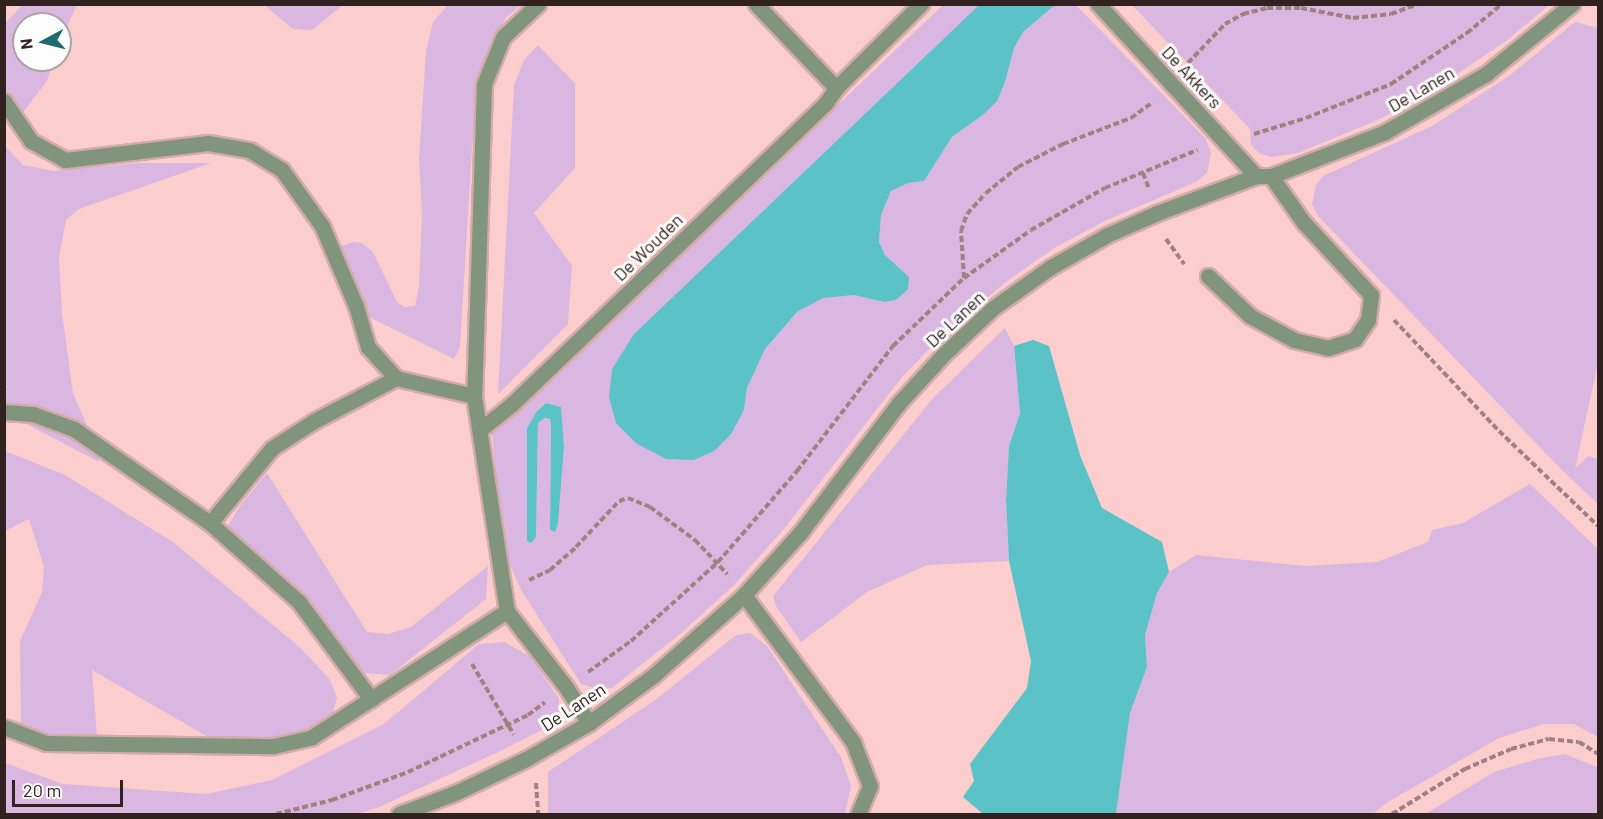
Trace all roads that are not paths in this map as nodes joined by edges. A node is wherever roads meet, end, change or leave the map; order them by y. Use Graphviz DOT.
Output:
graph roads {
  1 [pos="537,4"];
  2 [pos="756,4"];
  3 [pos="921,4"];
  4 [pos="1098,4"];
  5 [pos="1572,4"];
  6 [pos="836,88"];
  7 [pos="4,101"];
  8 [pos="1264,176"];
  9 [pos="1208,276"];
  10 [pos="396,378"];
  11 [pos="474,396"];
  12 [pos="4,412"];
  13 [pos="481,429"];
  14 [pos="210,523"];
  15 [pos="744,595"];
  16 [pos="507,611"];
  17 [pos="371,699"];
  18 [pos="590,723"];
  19 [pos="4,727"];
  20 [pos="399,814"];
  21 [pos="858,814"];
  1 -- 11 [label="street"];
  2 -- 6 [label="street"];
  3 -- 6 [label="street, De Wouden"];
  4 -- 8 [label="street, De Akkers"];
  5 -- 8 [label="street, De Lanen"];
  6 -- 13 [label="street, De Wouden"];
  7 -- 10 [label="street"];
  8 -- 9 [label="street"];
  8 -- 15 [label="street, De Lanen"];
  10 -- 11 [label="street"];
  10 -- 14 [label="street"];
  11 -- 13 [label="street"];
  12 -- 14 [label="street"];
  13 -- 16 [label="street"];
  14 -- 17 [label="street"];
  15 -- 18 [label="street, De Lanen"];
  15 -- 21 [label="street"];
  16 -- 17 [label="street"];
  16 -- 18 [label="street"];
  17 -- 19 [label="street"];
  18 -- 20 [label="street, De Lanen"];
}
